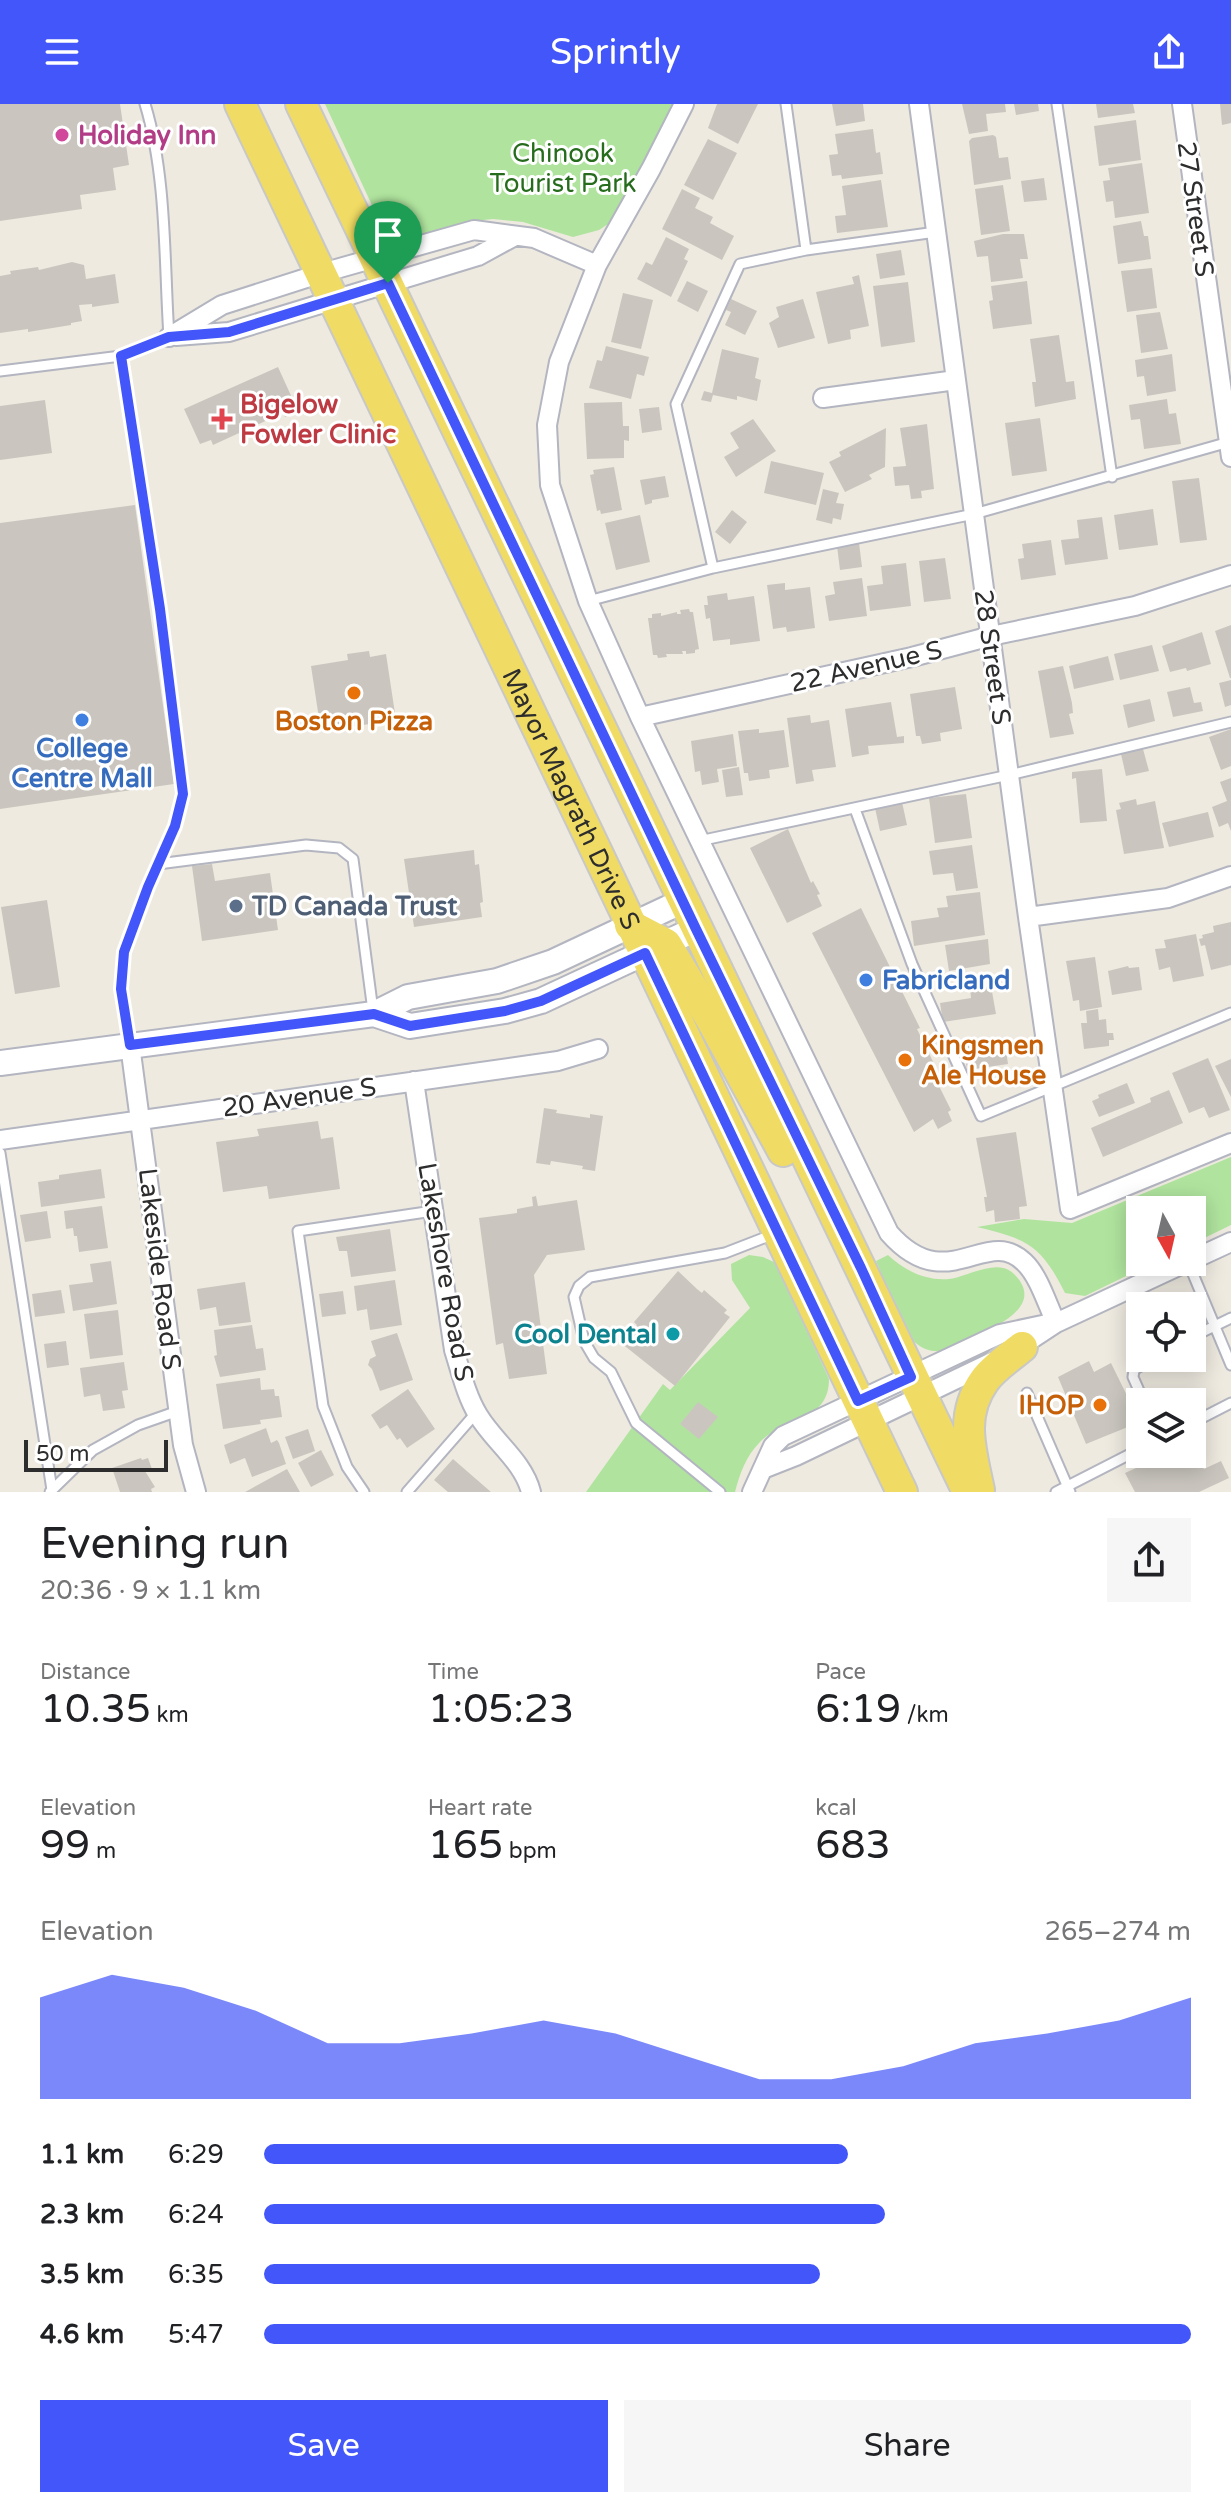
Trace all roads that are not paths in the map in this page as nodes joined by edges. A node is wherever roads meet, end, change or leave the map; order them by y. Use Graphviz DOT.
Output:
graph roads {
  1 [pos="145,104"];
  2 [pos="684,104"];
  3 [pos="786,104"];
  4 [pos="919,104"];
  5 [pos="1057,104"];
  6 [pos="1182,104"];
  7 [pos="298,106"];
  8 [pos="242,110"];
  9 [pos="936,232"];
  10 [pos="513,237"];
  11 [pos="806,250"];
  12 [pos="597,265"];
  13 [pos="382,270"];
  14 [pos="328,286"];
  15 [pos="169,337"];
  16 [pos="121,356"];
  17 [pos="0,371"];
  18 [pos="956,380"];
  19 [pos="823,398"];
  20 [pos="1230,447"];
  21 [pos="1112,477"];
  22 [pos="974,514"];
  23 [pos="713,568"];
  24 [pos="1231,575"];
  25 [pos="588,601"];
  26 [pos="991,636"];
  27 [pos="640,717"];
  28 [pos="1231,722"];
  29 [pos="1009,775"];
  30 [pos="855,809"];
  31 [pos="699,841"];
  32 [pos="158,864"];
  33 [pos="1231,876"];
  34 [pos="683,901"];
  35 [pos="1028,917"];
  36 [pos="630,925"];
  37 [pos="696,929"];
  38 [pos="656,949"];
  39 [pos="1231,1013"];
  40 [pos="374,1014"];
  41 [pos="130,1045"];
  42 [pos="598,1049"];
  43 [pos="0,1063"];
  44 [pos="414,1081"];
  45 [pos="1052,1087"];
  46 [pos="141,1119"];
  47 [pos="0,1140"];
  48 [pos="1231,1143"];
  49 [pos="0,1153"];
  50 [pos="433,1211"];
  51 [pos="777,1233"];
  52 [pos="847,1239"];
  53 [pos="1231,1242"];
  54 [pos="1206,1253"];
  55 [pos="1157,1276"];
  56 [pos="1195,1276"];
  57 [pos="1231,1318"];
  58 [pos="1056,1323"];
  59 [pos="1214,1326"];
  60 [pos="1206,1330"];
  61 [pos="1022,1347"];
  62 [pos="1231,1365"];
  63 [pos="916,1387"];
  64 [pos="1027,1393"];
  65 [pos="1231,1403"];
  66 [pos="178,1411"];
  67 [pos="863,1411"];
  68 [pos="476,1413"];
  69 [pos="1206,1416"];
  70 [pos="1126,1457"];
  71 [pos="1069,1489"];
  72 [pos="51,1491"];
  73 [pos="196,1492"];
  74 [pos="364,1492"];
  75 [pos="407,1492"];
  76 [pos="531,1492"];
  77 [pos="720,1492"];
  78 [pos="752,1492"];
  79 [pos="902,1492"];
  80 [pos="968,1492"];
  81 [pos="979,1492"];
  82 [pos="1056,1492"];
  1 -- 15 [label="lane"];
  2 -- 12 [label="street"];
  3 -- 11 [label="lane"];
  4 -- 9 [label="street, 28 Street S"];
  5 -- 21 [label="lane"];
  6 -- 20 [label="street, 27 Street S"];
  7 -- 13 [label="main road"];
  8 -- 14 [label="main road, Mayor Magrath Drive S"];
  9 -- 11 [label="lane"];
  9 -- 18 [label="street, 28 Street S"];
  10 -- 12 [label="street"];
  10 -- 13 [label="street"];
  10 -- 13 [label="street"];
  11 -- 23 [label="lane"];
  12 -- 25 [label="street"];
  13 -- 14 [label="street"];
  13 -- 14 [label="street"];
  13 -- 34 [label="main road"];
  14 -- 15 [label="street"];
  14 -- 15 [label="street"];
  14 -- 36 [label="main road, Mayor Magrath Drive S"];
  15 -- 16 [label="lane"];
  16 -- 17 [label="lane"];
  16 -- 32 [label="lane"];
  18 -- 19 [label="street"];
  18 -- 22 [label="street, 28 Street S"];
  20 -- 21 [label="lane"];
  21 -- 22 [label="lane"];
  22 -- 23 [label="lane"];
  22 -- 26 [label="street, 28 Street S"];
  23 -- 25 [label="lane"];
  24 -- 26 [label="street, 22 Avenue S"];
  25 -- 27 [label="street"];
  26 -- 27 [label="street, 22 Avenue S"];
  26 -- 29 [label="street, 28 Street S"];
  27 -- 31 [label="street"];
  28 -- 29 [label="lane"];
  29 -- 30 [label="lane"];
  29 -- 35 [label="street, 28 Street S"];
  30 -- 31 [label="lane"];
  30 -- 45 [label="lane"];
  31 -- 58 [label="street"];
  32 -- 40 [label="lane"];
  32 -- 41 [label="lane"];
  33 -- 35 [label="street"];
  34 -- 36 [label="street"];
  34 -- 37 [label="main road"];
  35 -- 45 [label="street, 28 Street S"];
  36 -- 38 [label="main road, Mayor Magrath Drive S"];
  36 -- 40 [label="street"];
  37 -- 38 [label="street"];
  37 -- 52 [label="main road"];
  38 -- 40 [label="street"];
  38 -- 51 [label="main road, Mayor Magrath Drive S"];
  38 -- 52 [label="main road"];
  39 -- 45 [label="lane"];
  40 -- 41 [label="street"];
  41 -- 43 [label="street"];
  41 -- 46 [label="street, Lakeside Road S"];
  42 -- 44 [label="street, 20 Avenue S"];
  44 -- 46 [label="street, 20 Avenue S"];
  44 -- 50 [label="street, Lakeshore Road S"];
  45 -- 48 [label="street, 28 Street S"];
  46 -- 47 [label="street, 20 Avenue S"];
  46 -- 66 [label="street, Lakeside Road S"];
  49 -- 72 [label="lane"];
  50 -- 68 [label="street, Lakeshore Road S"];
  50 -- 74 [label="lane"];
  51 -- 67 [label="main road, Mayor Magrath Drive S"];
  51 -- 77 [label="lane"];
  52 -- 63 [label="main road"];
  53 -- 54 [label="street"];
  55 -- 58 [label="street"];
  56 -- 59 [label="lane"];
  57 -- 59 [label="lane"];
  58 -- 61 [label="street"];
  58 -- 63 [label="street"];
  59 -- 60 [label="lane"];
  59 -- 62 [label="lane"];
  61 -- 63 [label="street"];
  61 -- 81 [label="main road"];
  63 -- 67 [label="street"];
  63 -- 80 [label="main road"];
  64 -- 71 [label="lane"];
  65 -- 69 [label="lane"];
  66 -- 72 [label="lane"];
  66 -- 73 [label="street, Lakeside Road S"];
  67 -- 78 [label="street"];
  67 -- 79 [label="main road, Mayor Magrath Drive S"];
  68 -- 75 [label="lane"];
  68 -- 76 [label="street, Lakeshore Road S"];
  70 -- 71 [label="lane"];
  71 -- 82 [label="lane"];
}
